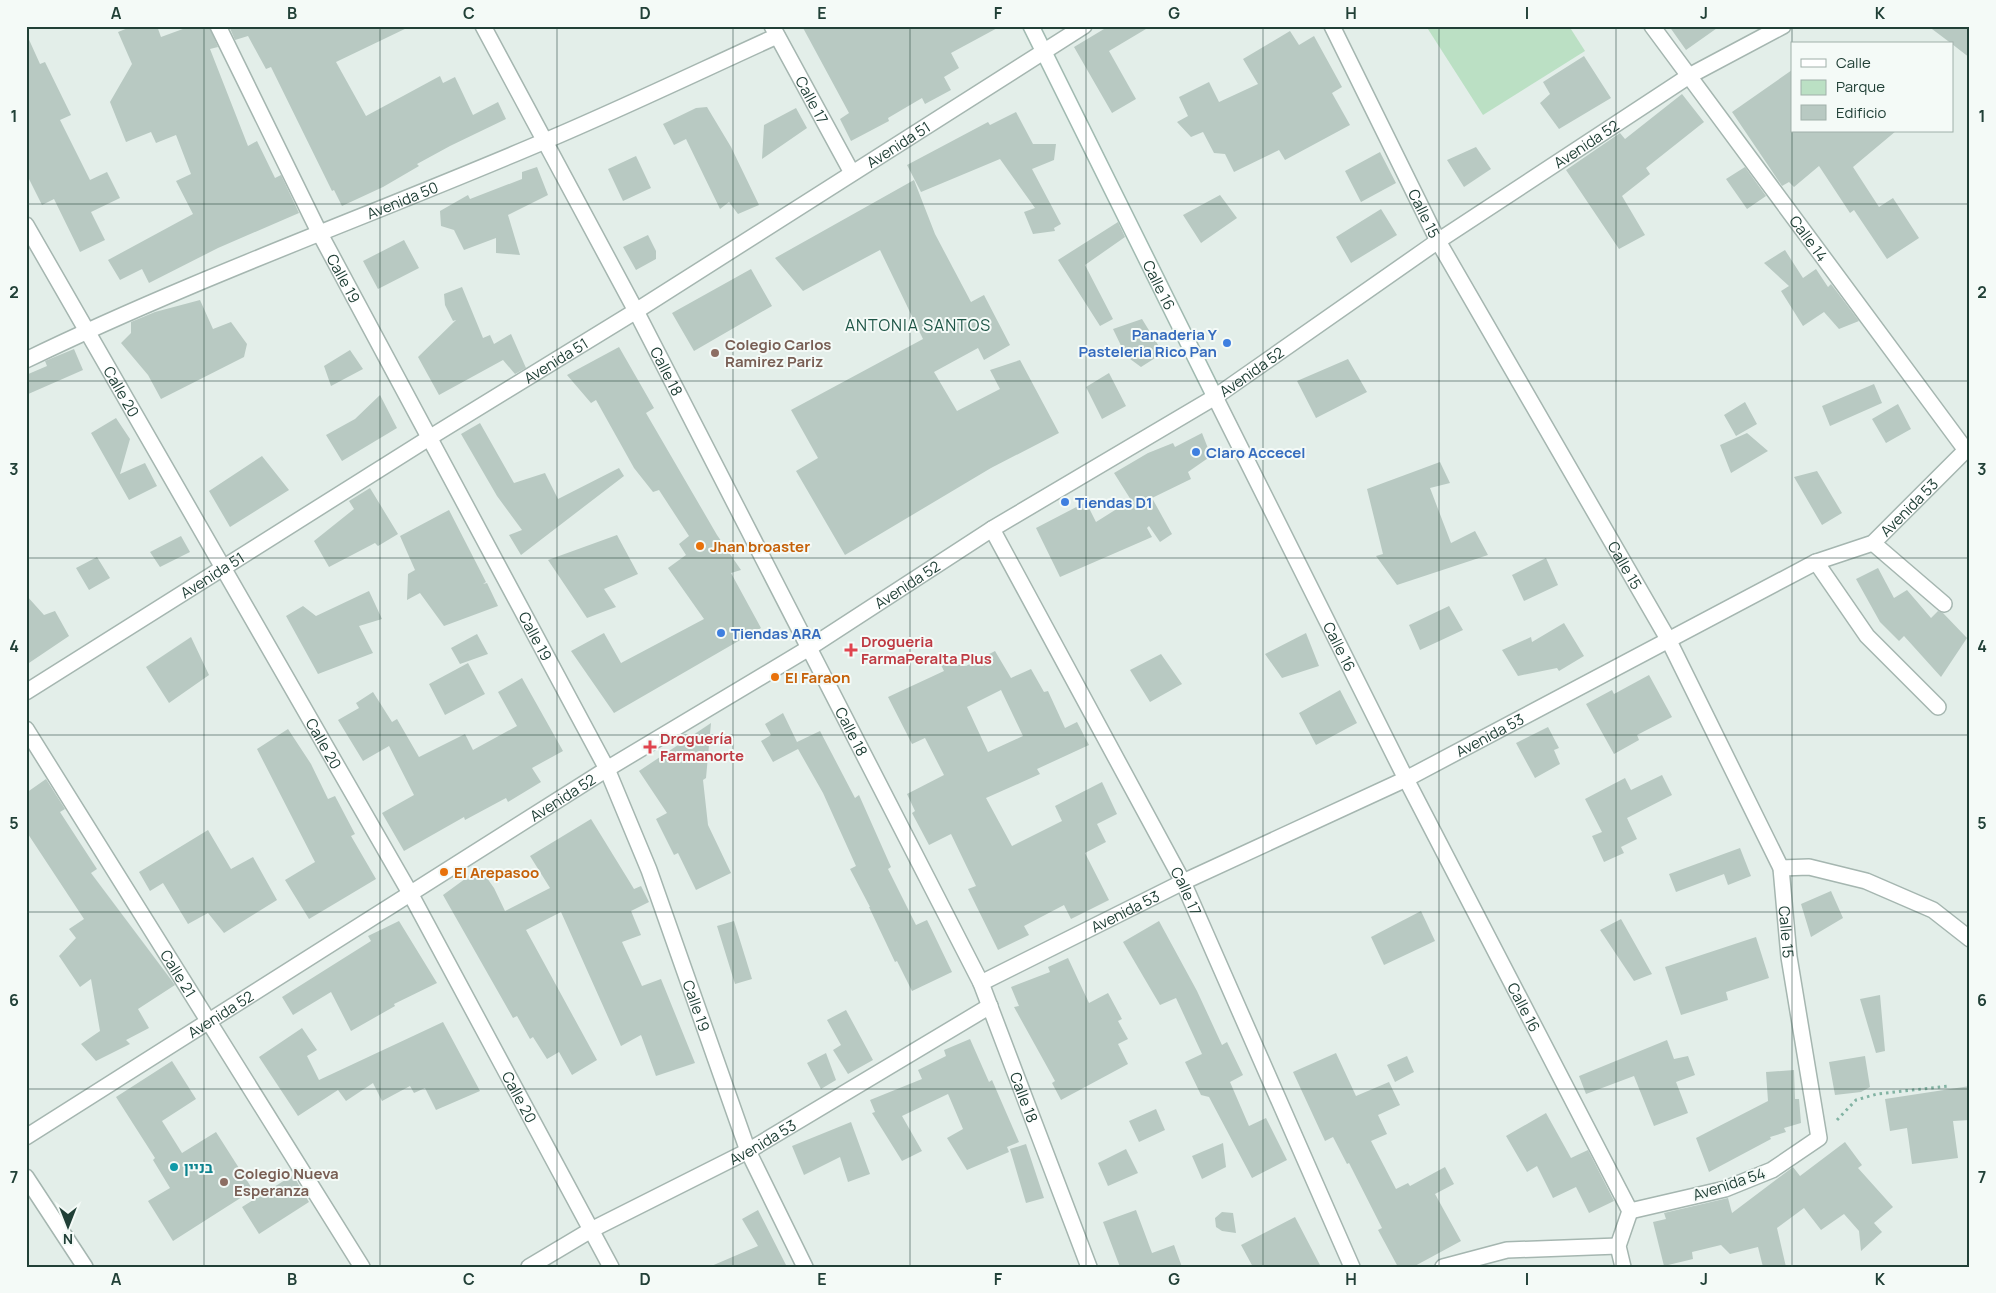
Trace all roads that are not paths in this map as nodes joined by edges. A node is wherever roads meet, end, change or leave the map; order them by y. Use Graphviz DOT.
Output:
graph roads {
  1 [pos="218,26"];
  2 [pos="483,26"];
  3 [pos="1031,26"];
  4 [pos="1084,26"];
  5 [pos="1332,26"];
  6 [pos="1652,26"];
  7 [pos="1783,26"];
  8 [pos="775,31"];
  9 [pos="1042,51"];
  10 [pos="1688,76"];
  11 [pos="544,141"];
  12 [pos="852,174"];
  13 [pos="26,225"];
  14 [pos="319,232"];
  15 [pos="1438,241"];
  16 [pos="636,311"];
  17 [pos="88,330"];
  18 [pos="26,360"];
  19 [pos="1215,397"];
  20 [pos="429,438"];
  21 [pos="1968,449"];
  22 [pos="992,530"];
  23 [pos="1873,543"];
  24 [pos="1816,562"];
  25 [pos="224,568"];
  26 [pos="1944,604"];
  27 [pos="1668,639"];
  28 [pos="809,648"];
  29 [pos="26,692"];
  30 [pos="1938,708"];
  31 [pos="26,729"];
  32 [pos="607,770"];
  33 [pos="1406,779"];
  34 [pos="1781,868"];
  35 [pos="1183,882"];
  36 [pos="410,893"];
  37 [pos="1970,939"];
  38 [pos="981,983"];
  39 [pos="990,1006"];
  40 [pos="206,1021"];
  41 [pos="26,1137"];
  42 [pos="1819,1138"];
  43 [pos="748,1151"];
  44 [pos="26,1177"];
  45 [pos="1630,1211"];
  46 [pos="591,1230"];
  47 [pos="1618,1246"];
  48 [pos="85,1267"];
  49 [pos="362,1267"];
  50 [pos="529,1267"];
  51 [pos="611,1267"];
  52 [pos="805,1267"];
  53 [pos="1088,1267"];
  54 [pos="1352,1267"];
  55 [pos="1443,1267"];
  56 [pos="1623,1267"];
  1 -- 14 [label="street, Calle 19"];
  2 -- 11 [label="street, Calle 18"];
  3 -- 9 [label="street, Calle 16"];
  4 -- 9 [label="street, Avenida 51"];
  5 -- 15 [label="street, Calle 15"];
  6 -- 10 [label="street, Calle 14"];
  7 -- 10 [label="street, Avenida 52"];
  8 -- 11 [label="street, Avenida 50"];
  8 -- 12 [label="street, Calle 17"];
  9 -- 12 [label="street, Avenida 51"];
  9 -- 19 [label="street, Calle 16"];
  10 -- 15 [label="street, Avenida 52"];
  10 -- 21 [label="street, Calle 14"];
  11 -- 14 [label="street, Avenida 50"];
  11 -- 16 [label="street, Calle 18"];
  12 -- 16 [label="street, Avenida 51"];
  13 -- 17 [label="street, Calle 20"];
  14 -- 17 [label="street, Avenida 50"];
  14 -- 20 [label="street, Calle 19"];
  15 -- 19 [label="street, Avenida 52"];
  15 -- 27 [label="street, Calle 15"];
  16 -- 20 [label="street, Avenida 51"];
  16 -- 28 [label="street, Calle 18"];
  17 -- 18 [label="street, Avenida 50"];
  17 -- 25 [label="street, Calle 20"];
  19 -- 22 [label="street, Avenida 52"];
  19 -- 33 [label="street, Calle 16"];
  20 -- 25 [label="street, Avenida 51"];
  20 -- 32 [label="street, Calle 19"];
  21 -- 23 [label="street, Avenida 53"];
  22 -- 28 [label="street, Avenida 52"];
  22 -- 35 [label="street, Calle 17"];
  23 -- 24 [label="street, Avenida 53"];
  23 -- 26 [label="street"];
  24 -- 27 [label="street, Avenida 53"];
  24 -- 30 [label="street"];
  25 -- 29 [label="street, Avenida 51"];
  25 -- 36 [label="street, Calle 20"];
  27 -- 33 [label="street, Avenida 53"];
  27 -- 34 [label="street, Calle 15"];
  28 -- 32 [label="street, Avenida 52"];
  28 -- 38 [label="street, Calle 18"];
  31 -- 40 [label="street, Calle 21"];
  32 -- 36 [label="street, Avenida 52"];
  32 -- 43 [label="street, Calle 19"];
  33 -- 35 [label="street, Avenida 53"];
  33 -- 45 [label="street, Calle 16"];
  34 -- 37 [label="street"];
  34 -- 42 [label="street, Calle 15"];
  35 -- 38 [label="street, Avenida 53"];
  35 -- 54 [label="street, Calle 17"];
  36 -- 40 [label="street, Avenida 52"];
  36 -- 46 [label="street, Calle 20"];
  38 -- 39 [label="street, Calle 18"];
  39 -- 43 [label="street, Avenida 53"];
  39 -- 53 [label="street, Calle 18"];
  40 -- 41 [label="street, Avenida 52"];
  40 -- 49 [label="street, Calle 21"];
  42 -- 45 [label="street, Avenida 54"];
  43 -- 46 [label="street, Avenida 53"];
  43 -- 52 [label="street, Calle 19"];
  44 -- 48 [label="street"];
  45 -- 47 [label="street"];
  46 -- 50 [label="street, Avenida 53"];
  46 -- 51 [label="street, Calle 20"];
  47 -- 55 [label="street"];
  47 -- 56 [label="street"];
}
